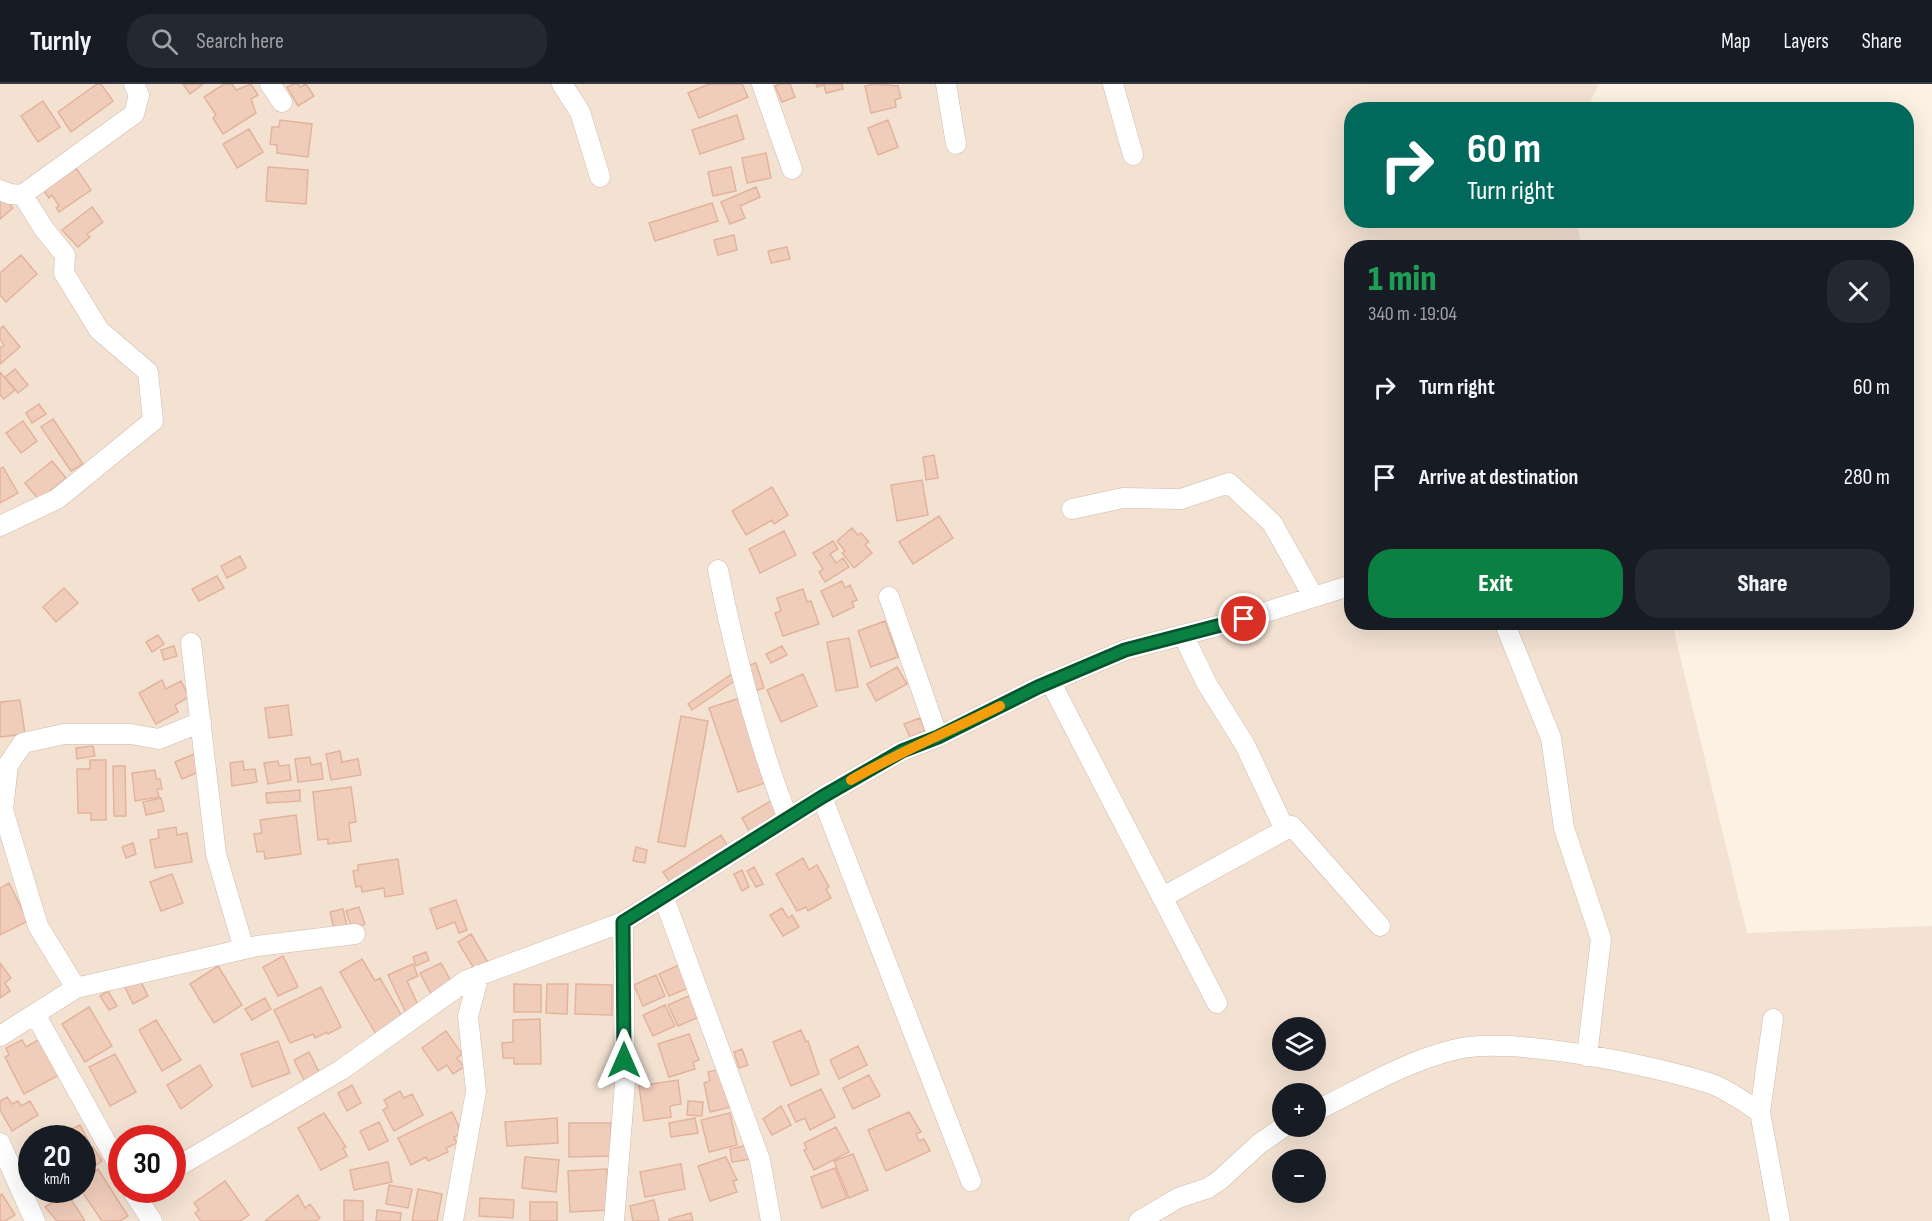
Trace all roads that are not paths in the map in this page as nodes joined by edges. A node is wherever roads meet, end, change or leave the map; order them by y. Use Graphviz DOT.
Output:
graph roads {
  1 [pos="134,84"];
  2 [pos="270,84"];
  3 [pos="562,84"];
  4 [pos="762,84"];
  5 [pos="946,84"];
  6 [pos="1113,84"];
  7 [pos="282,102"];
  8 [pos="956,144"];
  9 [pos="1133,155"];
  10 [pos="792,170"];
  11 [pos="600,177"];
  12 [pos="0,189"];
  13 [pos="22,194"];
  14 [pos="1072,509"];
  15 [pos="0,526"];
  16 [pos="718,570"];
  17 [pos="1344,587"];
  18 [pos="1313,596"];
  19 [pos="889,597"];
  20 [pos="1507,630"];
  21 [pos="1183,635"];
  22 [pos="191,643"];
  23 [pos="1050,681"];
  24 [pos="201,722"];
  25 [pos="938,737"];
  26 [pos="822,797"];
  27 [pos="788,819"];
  28 [pos="1285,830"];
  29 [pos="1163,897"];
  30 [pos="664,898"];
  31 [pos="623,922"];
  32 [pos="1380,926"];
  33 [pos="355,934"];
  34 [pos="244,949"];
  35 [pos="479,975"];
  36 [pos="76,988"];
  37 [pos="455,988"];
  38 [pos="1217,1003"];
  39 [pos="35,1014"];
  40 [pos="468,1016"];
  41 [pos="1773,1019"];
  42 [pos="0,1036"];
  43 [pos="1587,1056"];
  44 [pos="1326,1106"];
  45 [pos="1760,1112"];
  46 [pos="1272,1135"];
  47 [pos="0,1143"];
  48 [pos="108,1146"];
  49 [pos="186,1162"];
  50 [pos="971,1181"];
  51 [pos="142,1203"];
  52 [pos="35,1221"];
  53 [pos="152,1221"];
  54 [pos="453,1221"];
  55 [pos="614,1221"];
  56 [pos="771,1221"];
  57 [pos="1139,1221"];
  58 [pos="1780,1221"];
  1 -- 13 [label="street"];
  2 -- 7 [label="street"];
  3 -- 11 [label="street"];
  4 -- 10 [label="street"];
  5 -- 8 [label="street"];
  6 -- 9 [label="street"];
  12 -- 13 [label="street"];
  13 -- 15 [label="street"];
  14 -- 18 [label="street"];
  16 -- 27 [label="street"];
  17 -- 18 [label="street"];
  18 -- 21 [label="street"];
  19 -- 25 [label="street"];
  20 -- 43 [label="street"];
  21 -- 23 [label="street"];
  21 -- 28 [label="street"];
  22 -- 24 [label="street"];
  23 -- 25 [label="street"];
  23 -- 29 [label="street"];
  24 -- 34 [label="street"];
  24 -- 36 [label="street"];
  25 -- 26 [label="street"];
  26 -- 27 [label="street"];
  26 -- 50 [label="street"];
  27 -- 30 [label="street"];
  28 -- 29 [label="street"];
  28 -- 32 [label="street"];
  29 -- 38 [label="street"];
  30 -- 31 [label="street"];
  30 -- 56 [label="street"];
  31 -- 35 [label="street"];
  31 -- 55 [label="street"];
  33 -- 34 [label="street"];
  34 -- 36 [label="street"];
  35 -- 37 [label="street"];
  35 -- 40 [label="street"];
  36 -- 39 [label="street"];
  37 -- 40 [label="street"];
  37 -- 49 [label="street"];
  39 -- 42 [label="street"];
  39 -- 48 [label="street"];
  40 -- 54 [label="street"];
  41 -- 45 [label="street"];
  43 -- 44 [label="street"];
  43 -- 45 [label="street"];
  45 -- 58 [label="street"];
  46 -- 57 [label="street"];
  47 -- 52 [label="street"];
  51 -- 53 [label="street"];
}
